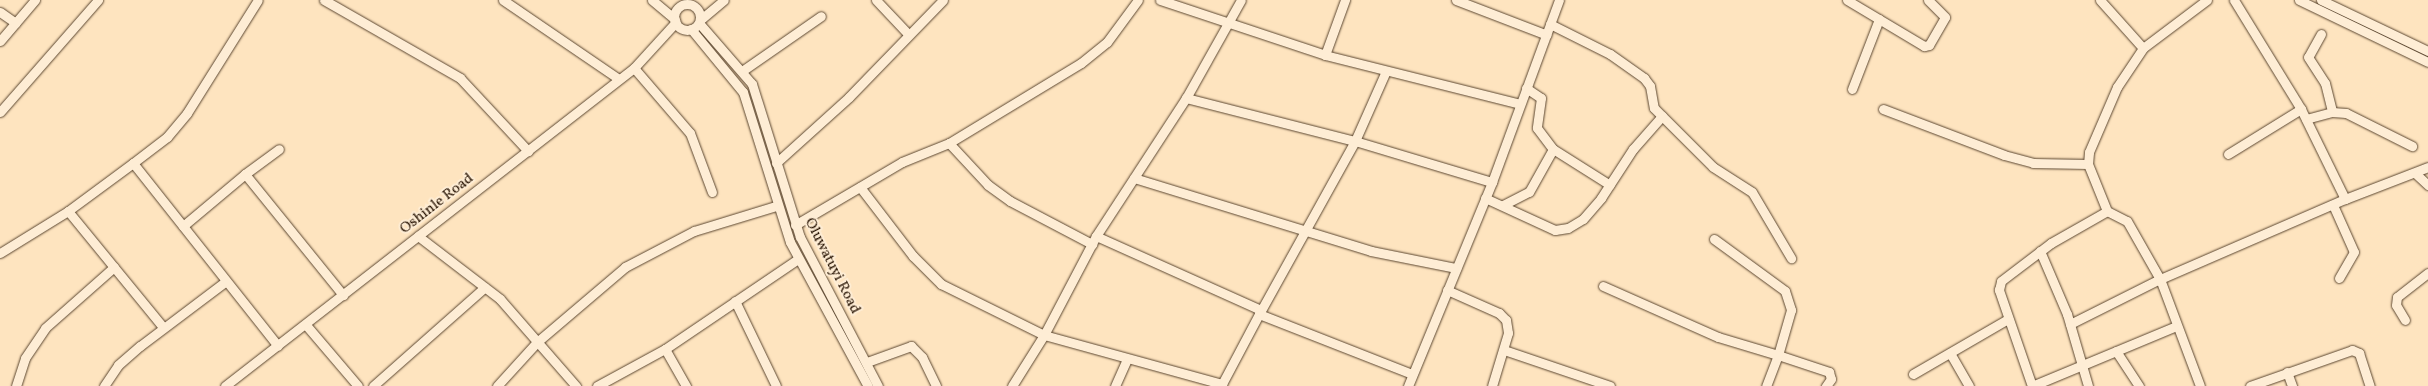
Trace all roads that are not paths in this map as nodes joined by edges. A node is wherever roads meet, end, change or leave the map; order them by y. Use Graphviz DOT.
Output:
graph roads {
  1 [pos="35,0"];
  2 [pos="98,0"];
  3 [pos="258,0"];
  4 [pos="324,0"];
  5 [pos="503,0"];
  6 [pos="652,0"];
  7 [pos="673,0"];
  8 [pos="700,0"];
  9 [pos="724,0"];
  10 [pos="876,0"];
  11 [pos="944,0"];
  12 [pos="1138,0"];
  13 [pos="1160,0"];
  14 [pos="1241,0"];
  15 [pos="1344,0"];
  16 [pos="1456,0"];
  17 [pos="1559,0"];
  18 [pos="1847,0"];
  19 [pos="1928,0"];
  20 [pos="2100,0"];
  21 [pos="2207,0"];
  22 [pos="2234,0"];
  23 [pos="2298,0"];
  24 [pos="2321,0"];
  25 [pos="687,5"];
  26 [pos="0,12"];
  27 [pos="821,16"];
  28 [pos="1878,19"];
  29 [pos="699,21"];
  30 [pos="1230,22"];
  31 [pos="16,23"];
  32 [pos="1550,24"];
  33 [pos="681,25"];
  34 [pos="908,34"];
  35 [pos="1547,34"];
  36 [pos="2321,34"];
  37 [pos="0,41"];
  38 [pos="2143,48"];
  39 [pos="2428,51"];
  40 [pos="1325,55"];
  41 [pos="2428,62"];
  42 [pos="634,68"];
  43 [pos="1386,70"];
  44 [pos="742,71"];
  45 [pos="619,80"];
  46 [pos="1526,88"];
  47 [pos="1852,88"];
  48 [pos="1186,98"];
  49 [pos="1520,104"];
  50 [pos="1883,109"];
  51 [pos="2301,109"];
  52 [pos="0,112"];
  53 [pos="2332,112"];
  54 [pos="1662,116"];
  55 [pos="2306,119"];
  56 [pos="1355,141"];
  57 [pos="949,143"];
  58 [pos="2412,146"];
  59 [pos="279,149"];
  60 [pos="1553,149"];
  61 [pos="528,151"];
  62 [pos="2228,154"];
  63 [pos="133,163"];
  64 [pos="776,163"];
  65 [pos="2088,164"];
  66 [pos="2428,167"];
  67 [pos="2415,173"];
  68 [pos="245,174"];
  69 [pos="1134,178"];
  70 [pos="1492,182"];
  71 [pos="1610,185"];
  72 [pos="2428,185"];
  73 [pos="860,187"];
  74 [pos="712,192"];
  75 [pos="1485,198"];
  76 [pos="2345,199"];
  77 [pos="1503,205"];
  78 [pos="2333,205"];
  79 [pos="776,206"];
  80 [pos="68,211"];
  81 [pos="2107,211"];
  82 [pos="795,225"];
  83 [pos="182,226"];
  84 [pos="1307,233"];
  85 [pos="418,236"];
  86 [pos="1714,238"];
  87 [pos="1094,240"];
  88 [pos="2040,251"];
  89 [pos="0,253"];
  90 [pos="1790,258"];
  91 [pos="798,259"];
  92 [pos="114,267"];
  93 [pos="1456,268"];
  94 [pos="2428,273"];
  95 [pos="2339,278"];
  96 [pos="2160,280"];
  97 [pos="225,282"];
  98 [pos="1603,286"];
  99 [pos="485,287"];
  100 [pos="1447,290"];
  101 [pos="343,295"];
  102 [pos="735,301"];
  103 [pos="1260,312"];
  104 [pos="2008,318"];
  105 [pos="2405,320"];
  106 [pos="2070,324"];
  107 [pos="306,325"];
  108 [pos="2176,326"];
  109 [pos="162,327"];
  110 [pos="1044,335"];
  111 [pos="537,342"];
  112 [pos="278,346"];
  113 [pos="665,349"];
  114 [pos="1504,350"];
  115 [pos="2116,351"];
  116 [pos="1950,352"];
  117 [pos="1778,355"];
  118 [pos="1127,359"];
  119 [pos="867,362"];
  120 [pos="2080,366"];
  121 [pos="2287,372"];
  122 [pos="1412,374"];
  123 [pos="1913,374"];
  124 [pos="1224,385"];
  125 [pos="16,386"];
  126 [pos="104,386"];
  127 [pos="225,386"];
  128 [pos="358,386"];
  129 [pos="372,386"];
  130 [pos="497,386"];
  131 [pos="576,386"];
  132 [pos="597,386"];
  133 [pos="686,386"];
  134 [pos="776,386"];
  135 [pos="868,386"];
  136 [pos="878,386"];
  137 [pos="936,386"];
  138 [pos="1012,386"];
  139 [pos="1115,386"];
  140 [pos="1408,386"];
  141 [pos="1492,386"];
  142 [pos="1610,386"];
  143 [pos="1766,386"];
  144 [pos="1826,386"];
  145 [pos="1969,386"];
  146 [pos="2032,386"];
  147 [pos="2088,386"];
  148 [pos="2139,386"];
  149 [pos="2200,386"];
  150 [pos="2250,386"];
  151 [pos="2292,386"];
  152 [pos="2370,386"];
  1 -- 31 [label="street"];
  2 -- 52 [label="street"];
  3 -- 63 [label="street"];
  4 -- 61 [label="street"];
  5 -- 45 [label="street"];
  6 -- 33 [label="street, Oluwatuyi Road"];
  7 -- 25 [label="street"];
  8 -- 25 [label="street"];
  9 -- 29 [label="street"];
  10 -- 34 [label="street"];
  11 -- 34 [label="street"];
  12 -- 57 [label="street"];
  13 -- 30 [label="street"];
  14 -- 30 [label="street"];
  15 -- 40 [label="street"];
  16 -- 35 [label="street"];
  17 -- 32 [label="street"];
  18 -- 28 [label="street"];
  19 -- 28 [label="street"];
  20 -- 38 [label="street"];
  21 -- 38 [label="street"];
  22 -- 51 [label="street"];
  23 -- 41 [label="street"];
  24 -- 39 [label="street"];
  25 -- 29 [label="street, Oluwatuyi Road"];
  25 -- 33 [label="street"];
  26 -- 31 [label="street"];
  27 -- 44 [label="street"];
  28 -- 47 [label="street"];
  29 -- 33 [label="street"];
  29 -- 44 [label="street, Oluwatuyi Road"];
  30 -- 40 [label="street"];
  30 -- 48 [label="street"];
  31 -- 37 [label="street"];
  32 -- 35 [label="street"];
  32 -- 54 [label="street"];
  33 -- 42 [label="street, Oshinle Road"];
  33 -- 79 [label="street, Oluwatuyi Road"];
  34 -- 64 [label="street"];
  35 -- 46 [label="street"];
  36 -- 53 [label="street"];
  38 -- 65 [label="street"];
  40 -- 43 [label="street"];
  42 -- 45 [label="street, Oshinle Road"];
  42 -- 74 [label="street"];
  43 -- 49 [label="street"];
  43 -- 56 [label="street"];
  44 -- 64 [label="street, Oluwatuyi Road"];
  45 -- 61 [label="street, Oshinle Road"];
  46 -- 49 [label="street"];
  46 -- 60 [label="street"];
  48 -- 56 [label="street"];
  48 -- 69 [label="street"];
  49 -- 70 [label="street"];
  50 -- 65 [label="street"];
  51 -- 55 [label="street"];
  51 -- 62 [label="street"];
  53 -- 55 [label="street"];
  53 -- 58 [label="street"];
  54 -- 71 [label="street"];
  54 -- 90 [label="street"];
  55 -- 76 [label="street"];
  56 -- 70 [label="street"];
  56 -- 84 [label="street"];
  57 -- 73 [label="street"];
  57 -- 87 [label="street"];
  59 -- 68 [label="street"];
  60 -- 71 [label="street"];
  60 -- 77 [label="street"];
  61 -- 85 [label="street, Oshinle Road"];
  63 -- 80 [label="street"];
  63 -- 83 [label="street"];
  64 -- 82 [label="street, Oluwatuyi Road"];
  65 -- 81 [label="street"];
  66 -- 67 [label="street"];
  67 -- 72 [label="street"];
  67 -- 76 [label="street"];
  68 -- 83 [label="street"];
  68 -- 101 [label="street"];
  69 -- 84 [label="street"];
  69 -- 87 [label="street"];
  70 -- 75 [label="street"];
  71 -- 77 [label="street"];
  73 -- 82 [label="street"];
  73 -- 110 [label="street"];
  75 -- 77 [label="street"];
  75 -- 93 [label="street"];
  76 -- 78 [label="street"];
  78 -- 95 [label="street"];
  78 -- 96 [label="street"];
  79 -- 91 [label="street, Oluwatuyi Road"];
  79 -- 111 [label="street"];
  80 -- 89 [label="street"];
  80 -- 92 [label="street"];
  81 -- 88 [label="street"];
  81 -- 96 [label="street"];
  82 -- 119 [label="street, Oluwatuyi Road"];
  83 -- 97 [label="street"];
  84 -- 93 [label="street"];
  84 -- 103 [label="street"];
  85 -- 99 [label="street"];
  85 -- 101 [label="street, Oshinle Road"];
  86 -- 117 [label="street"];
  87 -- 103 [label="street"];
  87 -- 110 [label="street"];
  88 -- 104 [label="street"];
  88 -- 106 [label="street"];
  91 -- 102 [label="street"];
  91 -- 135 [label="street, Oluwatuyi Road"];
  92 -- 109 [label="street"];
  92 -- 125 [label="street"];
  93 -- 100 [label="street"];
  94 -- 105 [label="street"];
  96 -- 106 [label="street"];
  96 -- 108 [label="street"];
  97 -- 109 [label="street"];
  97 -- 112 [label="street"];
  98 -- 117 [label="street"];
  99 -- 111 [label="street"];
  99 -- 129 [label="street"];
  100 -- 114 [label="street"];
  100 -- 122 [label="street"];
  101 -- 107 [label="street, Oshinle Road"];
  102 -- 113 [label="street"];
  102 -- 134 [label="street"];
  103 -- 122 [label="street"];
  103 -- 124 [label="street"];
  104 -- 116 [label="street"];
  104 -- 146 [label="street"];
  106 -- 120 [label="street"];
  107 -- 112 [label="street, Oshinle Road"];
  107 -- 128 [label="street"];
  108 -- 115 [label="street"];
  108 -- 149 [label="street"];
  109 -- 126 [label="street"];
  110 -- 118 [label="street"];
  110 -- 138 [label="street"];
  111 -- 130 [label="street"];
  111 -- 131 [label="street"];
  112 -- 127 [label="street, Oshinle Road"];
  113 -- 132 [label="street"];
  113 -- 133 [label="street"];
  114 -- 141 [label="street"];
  114 -- 142 [label="street"];
  115 -- 120 [label="street"];
  115 -- 148 [label="street"];
  116 -- 123 [label="street"];
  116 -- 145 [label="street"];
  117 -- 143 [label="street"];
  117 -- 144 [label="street"];
  118 -- 124 [label="street"];
  118 -- 139 [label="street"];
  119 -- 136 [label="street, Oluwatuyi Road"];
  119 -- 137 [label="street"];
  120 -- 146 [label="street"];
  120 -- 147 [label="street"];
  121 -- 150 [label="street"];
  121 -- 151 [label="street"];
  121 -- 152 [label="street"];
  122 -- 140 [label="street"];
}
